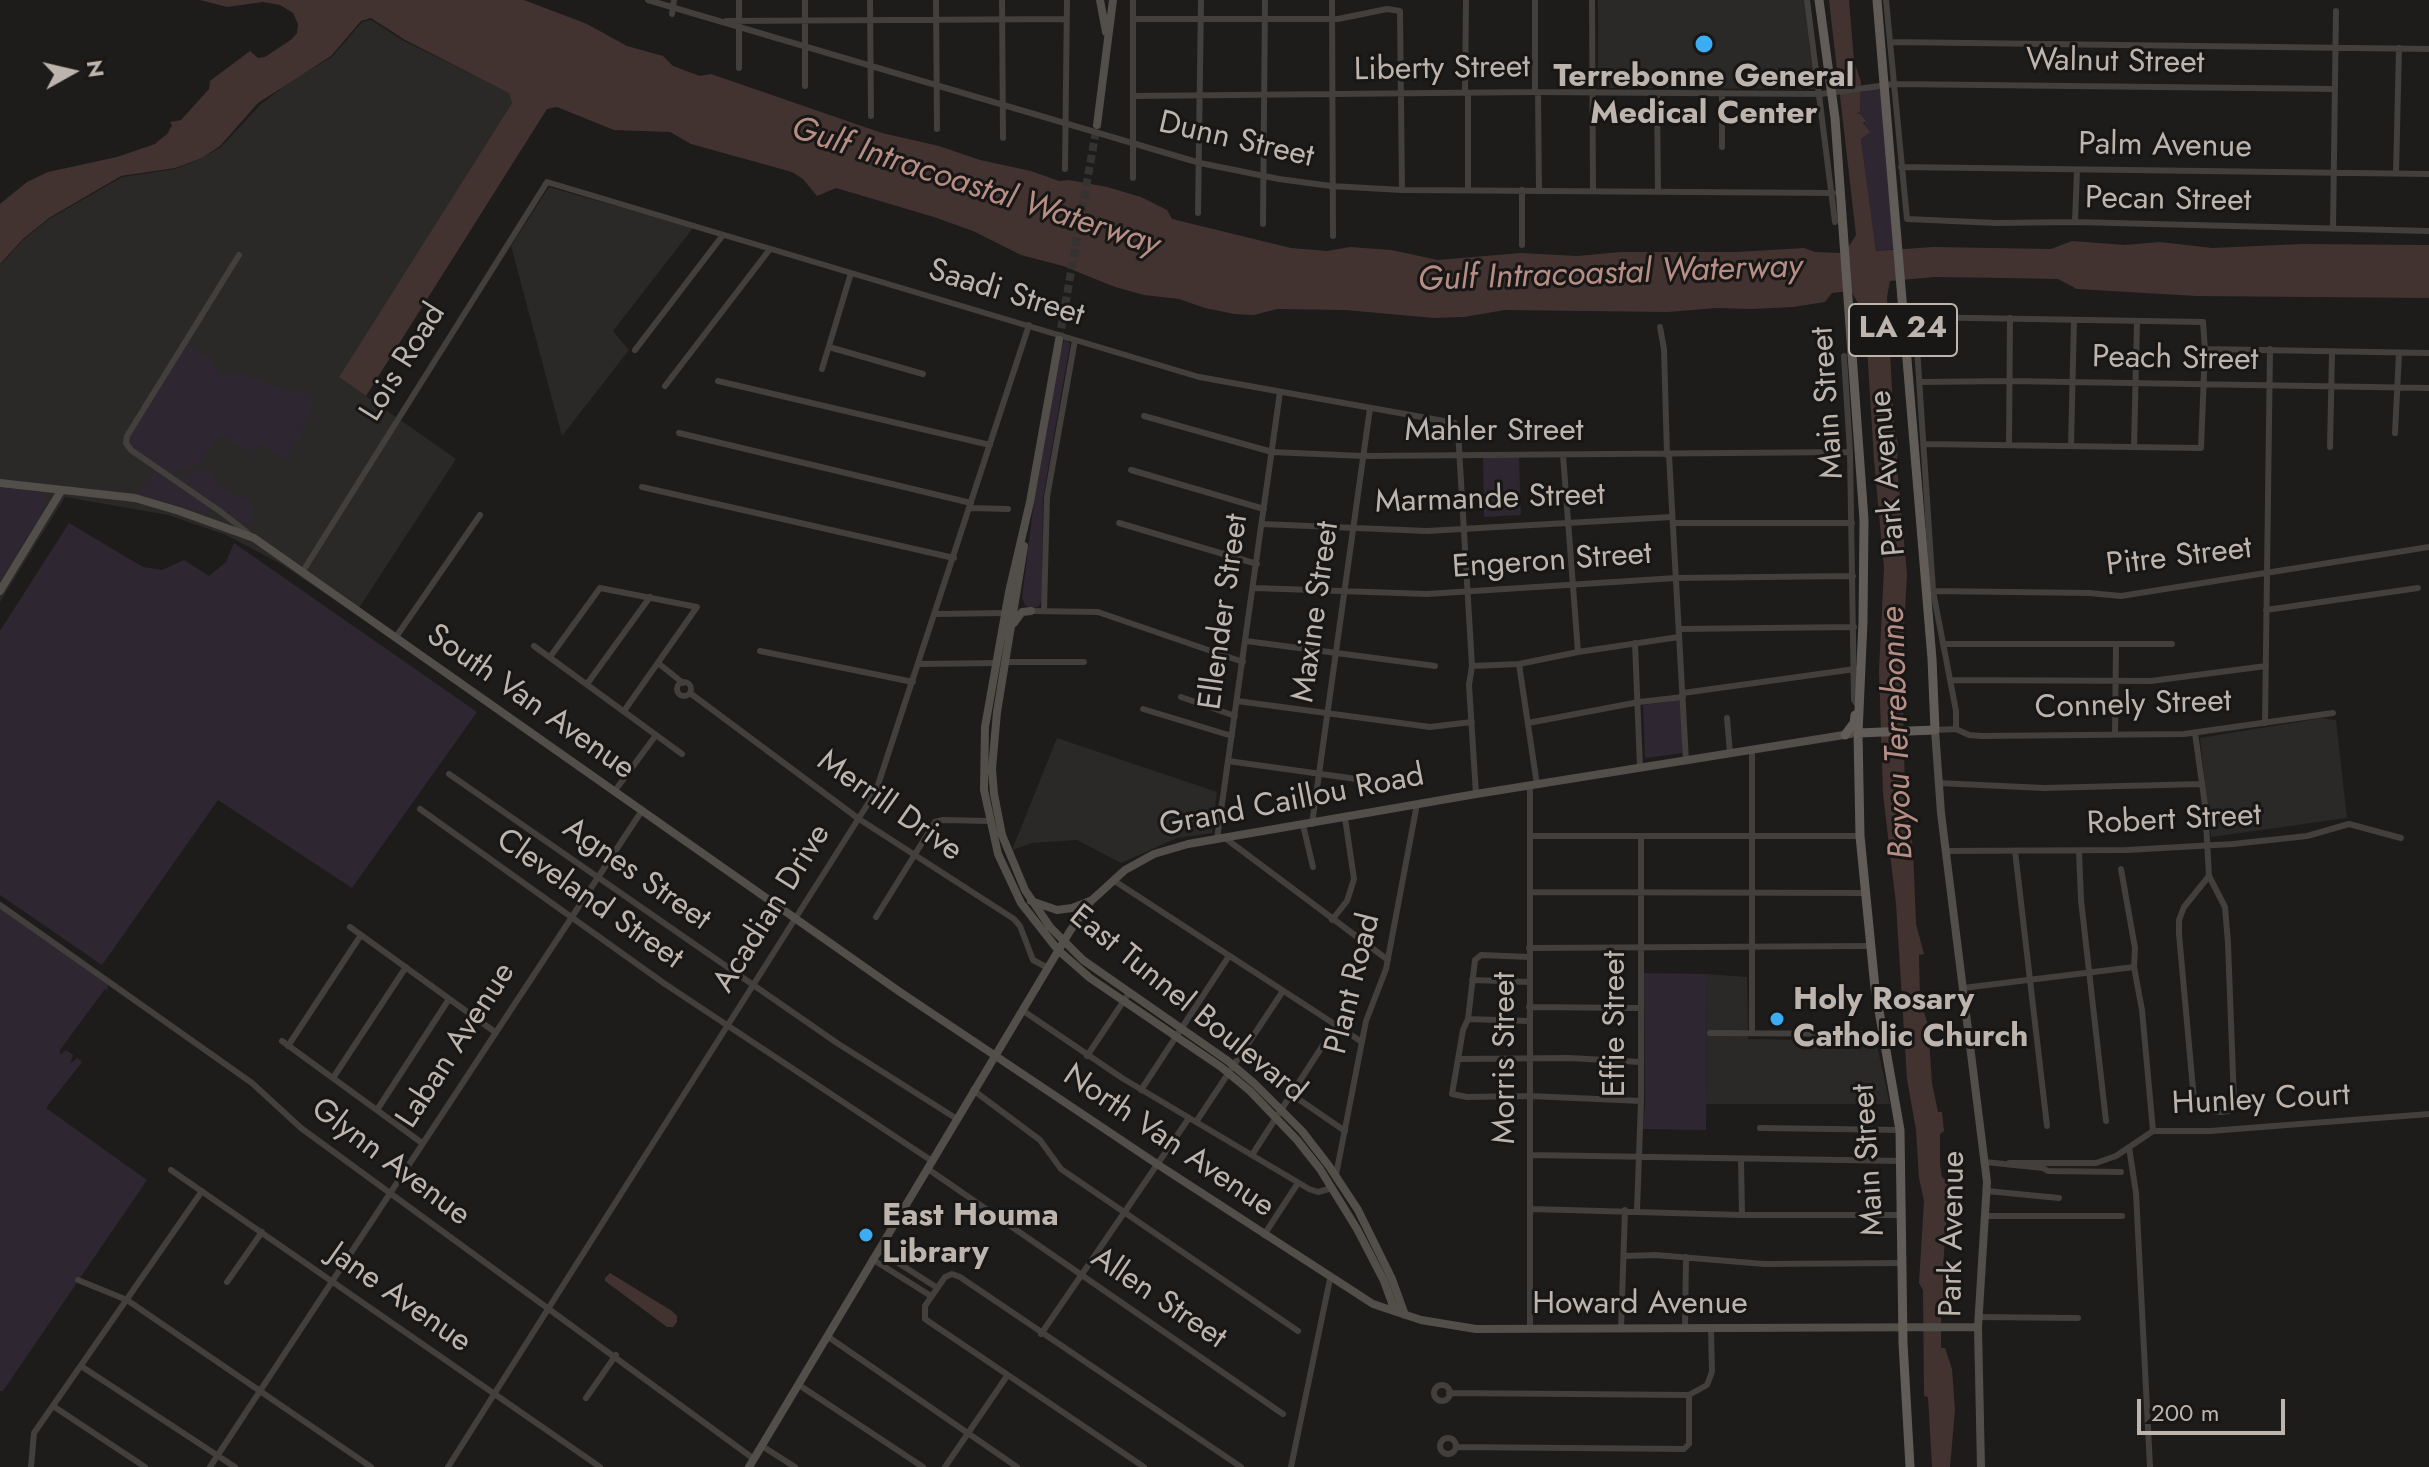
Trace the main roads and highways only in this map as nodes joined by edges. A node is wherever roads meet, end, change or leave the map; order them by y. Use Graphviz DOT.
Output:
graph roads {
  1 [pos="1100,0"];
  2 [pos="1113,0"];
  3 [pos="1819,0"];
  4 [pos="1877,0"];
  5 [pos="1107,53"];
  6 [pos="1097,125"];
  7 [pos="1059,340"];
  8 [pos="0,483"];
  9 [pos="61,491"];
  10 [pos="1026,525"];
  11 [pos="0,591"];
  12 [pos="1017,594"];
  13 [pos="1011,628"];
  14 [pos="1000,662"];
  15 [pos="1859,709"];
  16 [pos="1935,730"];
  17 [pos="1858,733"];
  18 [pos="1845,735"];
  19 [pos="1031,901"];
  20 [pos="1091,901"];
  21 [pos="1064,942"];
  22 [pos="1058,950"];
  23 [pos="1126,997"];
  24 [pos="995,1054"];
  25 [pos="1278,1113"];
  26 [pos="1315,1269"];
  27 [pos="1395,1311"];
  28 [pos="1405,1315"];
  29 [pos="1978,1327"];
  30 [pos="1903,1328"];
  31 [pos="752,1463"];
  32 [pos="1910,1467"];
  33 [pos="1981,1467"];
  1 -- 5 [label="main road"];
  2 -- 5 [label="main road"];
  3 -- 15 [label="main road, Main Street / LA 24"];
  4 -- 16 [label="main road, Park Avenue / LA 24"];
  5 -- 6 [label="main road"];
  7 -- 10 [label="main road, East Tunnel Boulevard"];
  8 -- 9 [label="main road, South Van Avenue"];
  9 -- 11 [label="main road"];
  9 -- 24 [label="main road, South Van Avenue"];
  10 -- 12 [label="main road, East Tunnel Boulevard"];
  10 -- 14 [label="main road, East Tunnel Boulevard"];
  12 -- 13 [label="main road, East Tunnel Boulevard"];
  12 -- 13 [label="main road"];
  13 -- 14 [label="main road, East Tunnel Boulevard"];
  14 -- 19 [label="main road, East Tunnel Boulevard"];
  14 -- 22 [label="main road, East Tunnel Boulevard"];
  15 -- 17 [label="main road, Main Street / LA 24"];
  15 -- 18 [label="main road"];
  16 -- 17 [label="main road, Grand Caillou Road"];
  16 -- 29 [label="main road, Park Avenue"];
  17 -- 18 [label="main road, Grand Caillou Road"];
  17 -- 30 [label="main road, Main Street / LA 24"];
  18 -- 20 [label="main road, Grand Caillou Road"];
  19 -- 20 [label="main road"];
  19 -- 21 [label="main road, East Tunnel Boulevard"];
  20 -- 21 [label="main road, Grand Caillou Road"];
  21 -- 22 [label="main road, Grand Caillou Road"];
  21 -- 23 [label="main road, East Tunnel Boulevard"];
  22 -- 23 [label="main road, East Tunnel Boulevard"];
  22 -- 24 [label="main road, Grand Caillou Road"];
  23 -- 25 [label="main road, East Tunnel Boulevard"];
  24 -- 26 [label="main road, North Van Avenue"];
  24 -- 31 [label="main road, Grand Caillou Road"];
  25 -- 27 [label="main road, East Tunnel Boulevard"];
  25 -- 28 [label="main road, East Tunnel Boulevard"];
  26 -- 27 [label="main road, Howard Avenue"];
  27 -- 28 [label="main road, Howard Avenue"];
  28 -- 30 [label="main road, Howard Avenue"];
  29 -- 30 [label="main road, Howard Avenue"];
  29 -- 33 [label="main road, Park Avenue"];
  30 -- 32 [label="main road, Main Street / LA 24"];
}
